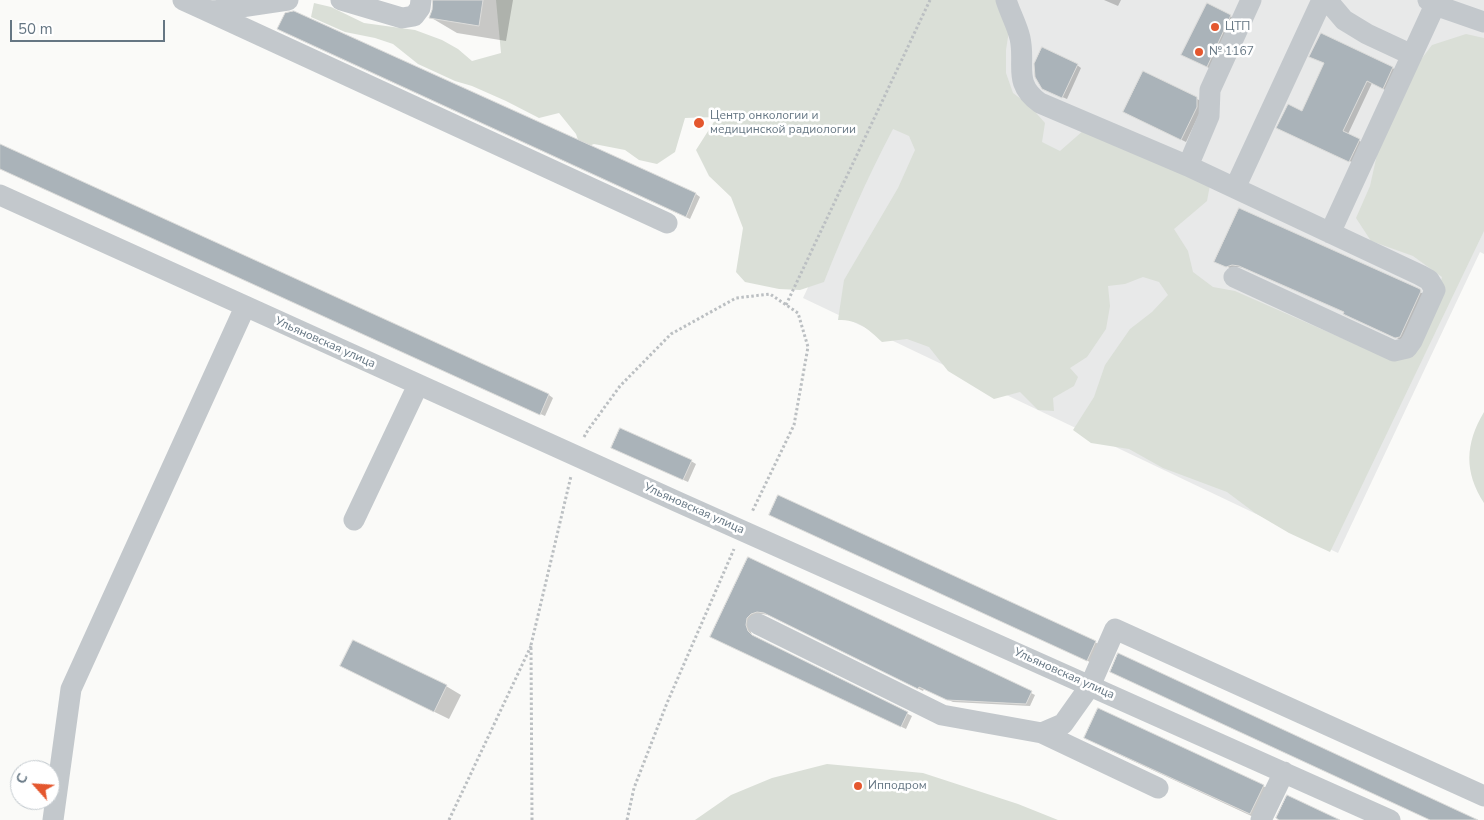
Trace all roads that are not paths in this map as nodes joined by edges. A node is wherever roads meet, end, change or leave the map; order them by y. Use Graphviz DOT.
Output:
graph roads {
  1 [pos="183,0"];
  2 [pos="288,0"];
  3 [pos="341,0"];
  4 [pos="421,0"];
  5 [pos="1006,0"];
  6 [pos="1251,0"];
  7 [pos="1322,0"];
  8 [pos="1327,0"];
  9 [pos="1432,3"];
  10 [pos="232,4"];
  11 [pos="205,10"];
  12 [pos="1484,22"];
  13 [pos="1412,55"];
  14 [pos="1188,166"];
  15 [pos="1235,188"];
  16 [pos="0,194"];
  17 [pos="667,223"];
  18 [pos="1330,233"];
  19 [pos="1234,277"];
  20 [pos="245,307"];
  21 [pos="418,385"];
  22 [pos="354,520"];
  23 [pos="758,624"];
  24 [pos="1090,686"];
  25 [pos="1042,733"];
  26 [pos="1284,772"];
  27 [pos="1158,788"];
  28 [pos="1484,796"];
  29 [pos="53,820"];
  30 [pos="1261,820"];
  31 [pos="1390,820"];
  1 -- 11 [label="lane"];
  2 -- 10 [label="lane"];
  3 -- 4 [label="lane"];
  5 -- 14 [label="lane"];
  6 -- 14 [label="lane"];
  7 -- 15 [label="lane"];
  8 -- 13 [label="lane"];
  9 -- 12 [label="lane"];
  9 -- 13 [label="lane"];
  10 -- 11 [label="lane"];
  11 -- 17 [label="lane"];
  13 -- 18 [label="lane"];
  14 -- 15 [label="lane"];
  15 -- 18 [label="lane"];
  16 -- 20 [label="lane, Ульяновская улица"];
  18 -- 19 [label="lane"];
  20 -- 21 [label="lane, Ульяновская улица"];
  20 -- 29 [label="lane"];
  21 -- 22 [label="lane"];
  21 -- 24 [label="lane, Ульяновская улица"];
  23 -- 25 [label="lane"];
  24 -- 25 [label="lane"];
  24 -- 26 [label="lane, Ульяновская улица"];
  24 -- 28 [label="lane"];
  25 -- 27 [label="lane"];
  26 -- 30 [label="lane"];
  26 -- 31 [label="lane, Ульяновская улица"];
}
